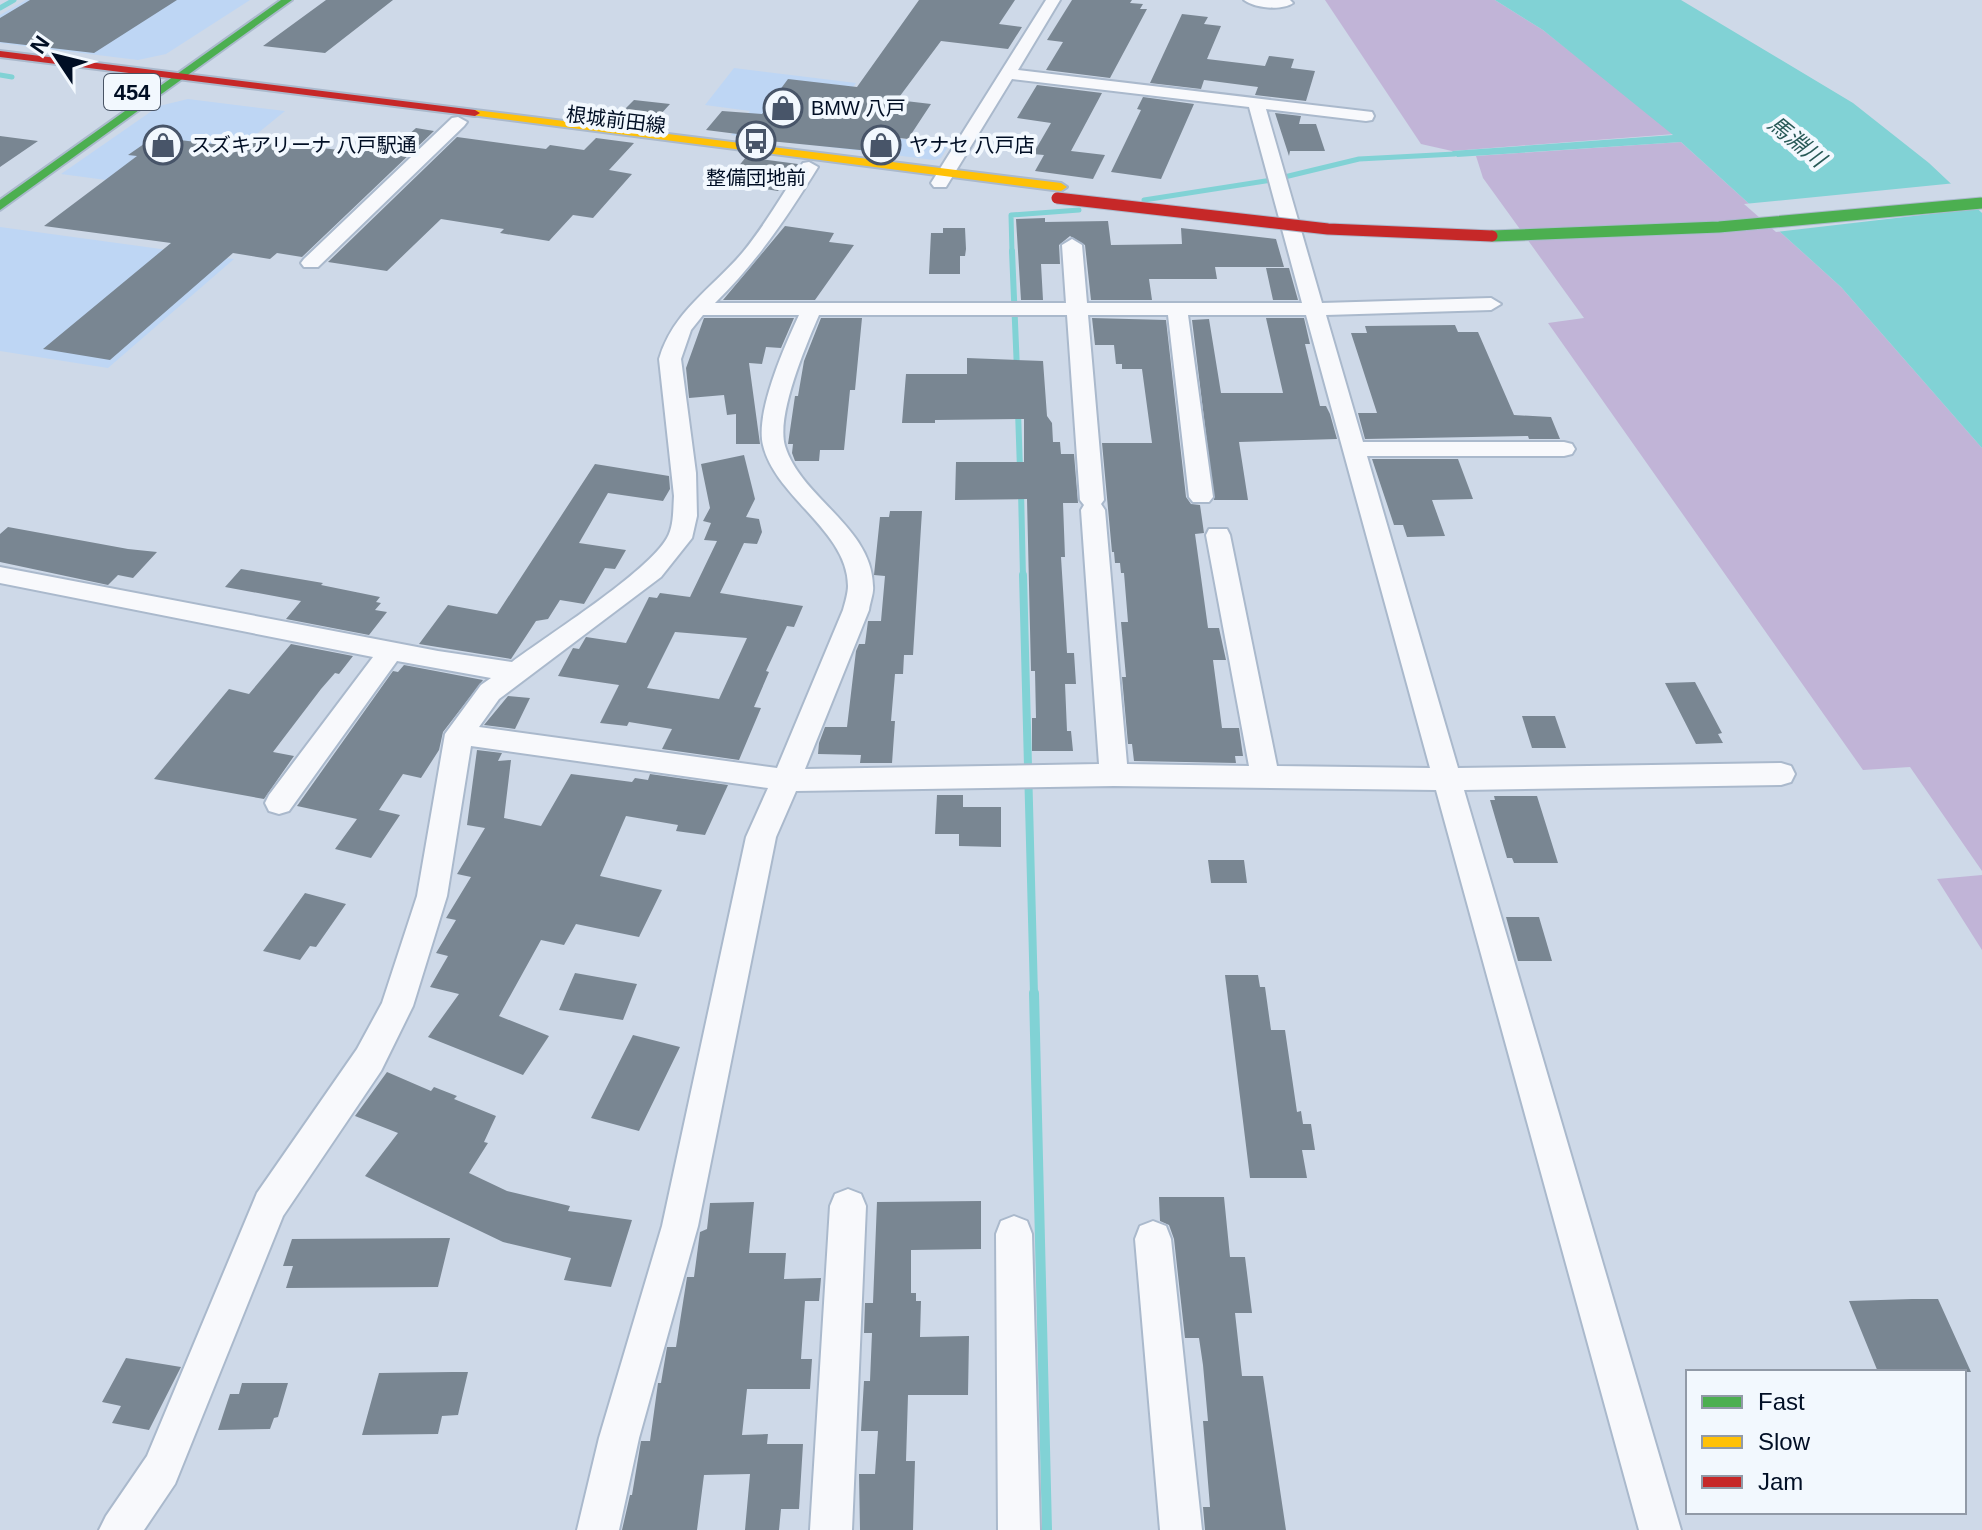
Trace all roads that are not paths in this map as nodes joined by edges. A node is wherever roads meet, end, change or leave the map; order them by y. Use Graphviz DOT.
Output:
graph roads {
  1 [pos="265,0"];
  2 [pos="287,0"];
  3 [pos="1053,0"];
  4 [pos="1251,0"];
  5 [pos="1285,3"];
  6 [pos="0,54"];
  7 [pos="0,64"];
  8 [pos="1008,74"];
  9 [pos="164,79"];
  10 [pos="1256,104"];
  11 [pos="1366,116"];
  12 [pos="458,122"];
  13 [pos="809,167"];
  14 [pos="943,178"];
  15 [pos="0,185"];
  16 [pos="1982,191"];
  17 [pos="1059,193"];
  18 [pos="1982,203"];
  19 [pos="0,206"];
  20 [pos="1072,245"];
  21 [pos="311,263"];
  22 [pos="1491,304"];
  23 [pos="1076,307"];
  24 [pos="1177,307"];
  25 [pos="812,308"];
  26 [pos="698,309"];
  27 [pos="1313,309"];
  28 [pos="1356,449"];
  29 [pos="1564,449"];
  30 [pos="1201,497"];
  31 [pos="1218,535"];
  32 [pos="0,575"];
  33 [pos="391,651"];
  34 [pos="517,672"];
  35 [pos="459,734"];
  36 [pos="1781,774"];
  37 [pos="1114,775"];
  38 [pos="1265,777"];
  39 [pos="1446,779"];
  40 [pos="787,780"];
  41 [pos="279,803"];
  42 [pos="848,1206"];
  43 [pos="1014,1234"];
  44 [pos="1153,1239"];
  45 [pos="120,1530"];
  46 [pos="598,1530"];
  47 [pos="831,1530"];
  48 [pos="1019,1530"];
  49 [pos="1181,1530"];
  50 [pos="1660,1530"];
  1 -- 9 [label="main road, 454"];
  2 -- 9 [label="main road, 454"];
  3 -- 8 [label="street"];
  4 -- 5 [label="street"];
  6 -- 9 [label="main road"];
  7 -- 9 [label="main road"];
  8 -- 10 [label="street"];
  8 -- 14 [label="street"];
  9 -- 12 [label="main road, 根城前田線"];
  9 -- 14 [label="main road, 根城前田線"];
  9 -- 15 [label="main road, 454"];
  9 -- 19 [label="main road, 454"];
  10 -- 11 [label="street"];
  10 -- 27 [label="street"];
  12 -- 13 [label="main road, 根城前田線"];
  12 -- 21 [label="street"];
  13 -- 14 [label="main road, 根城前田線"];
  13 -- 26 [label="street"];
  14 -- 17 [label="main road, 根城前田線"];
  16 -- 17 [label="main road"];
  17 -- 18 [label="main road, bridge"];
  20 -- 23 [label="street"];
  22 -- 27 [label="street"];
  23 -- 24 [label="street"];
  23 -- 25 [label="street"];
  23 -- 37 [label="street"];
  24 -- 27 [label="street"];
  24 -- 30 [label="street"];
  25 -- 26 [label="street"];
  25 -- 40 [label="street"];
  26 -- 34 [label="street"];
  27 -- 28 [label="street"];
  28 -- 29 [label="street"];
  28 -- 39 [label="street"];
  31 -- 38 [label="street"];
  32 -- 33 [label="street"];
  33 -- 34 [label="street"];
  33 -- 41 [label="street"];
  34 -- 35 [label="street"];
  35 -- 40 [label="street"];
  35 -- 45 [label="street"];
  36 -- 39 [label="street"];
  37 -- 38 [label="street"];
  37 -- 40 [label="street"];
  38 -- 39 [label="street"];
  39 -- 50 [label="street"];
  40 -- 46 [label="street"];
  42 -- 47 [label="street"];
  43 -- 48 [label="street"];
  44 -- 49 [label="street"];
}
